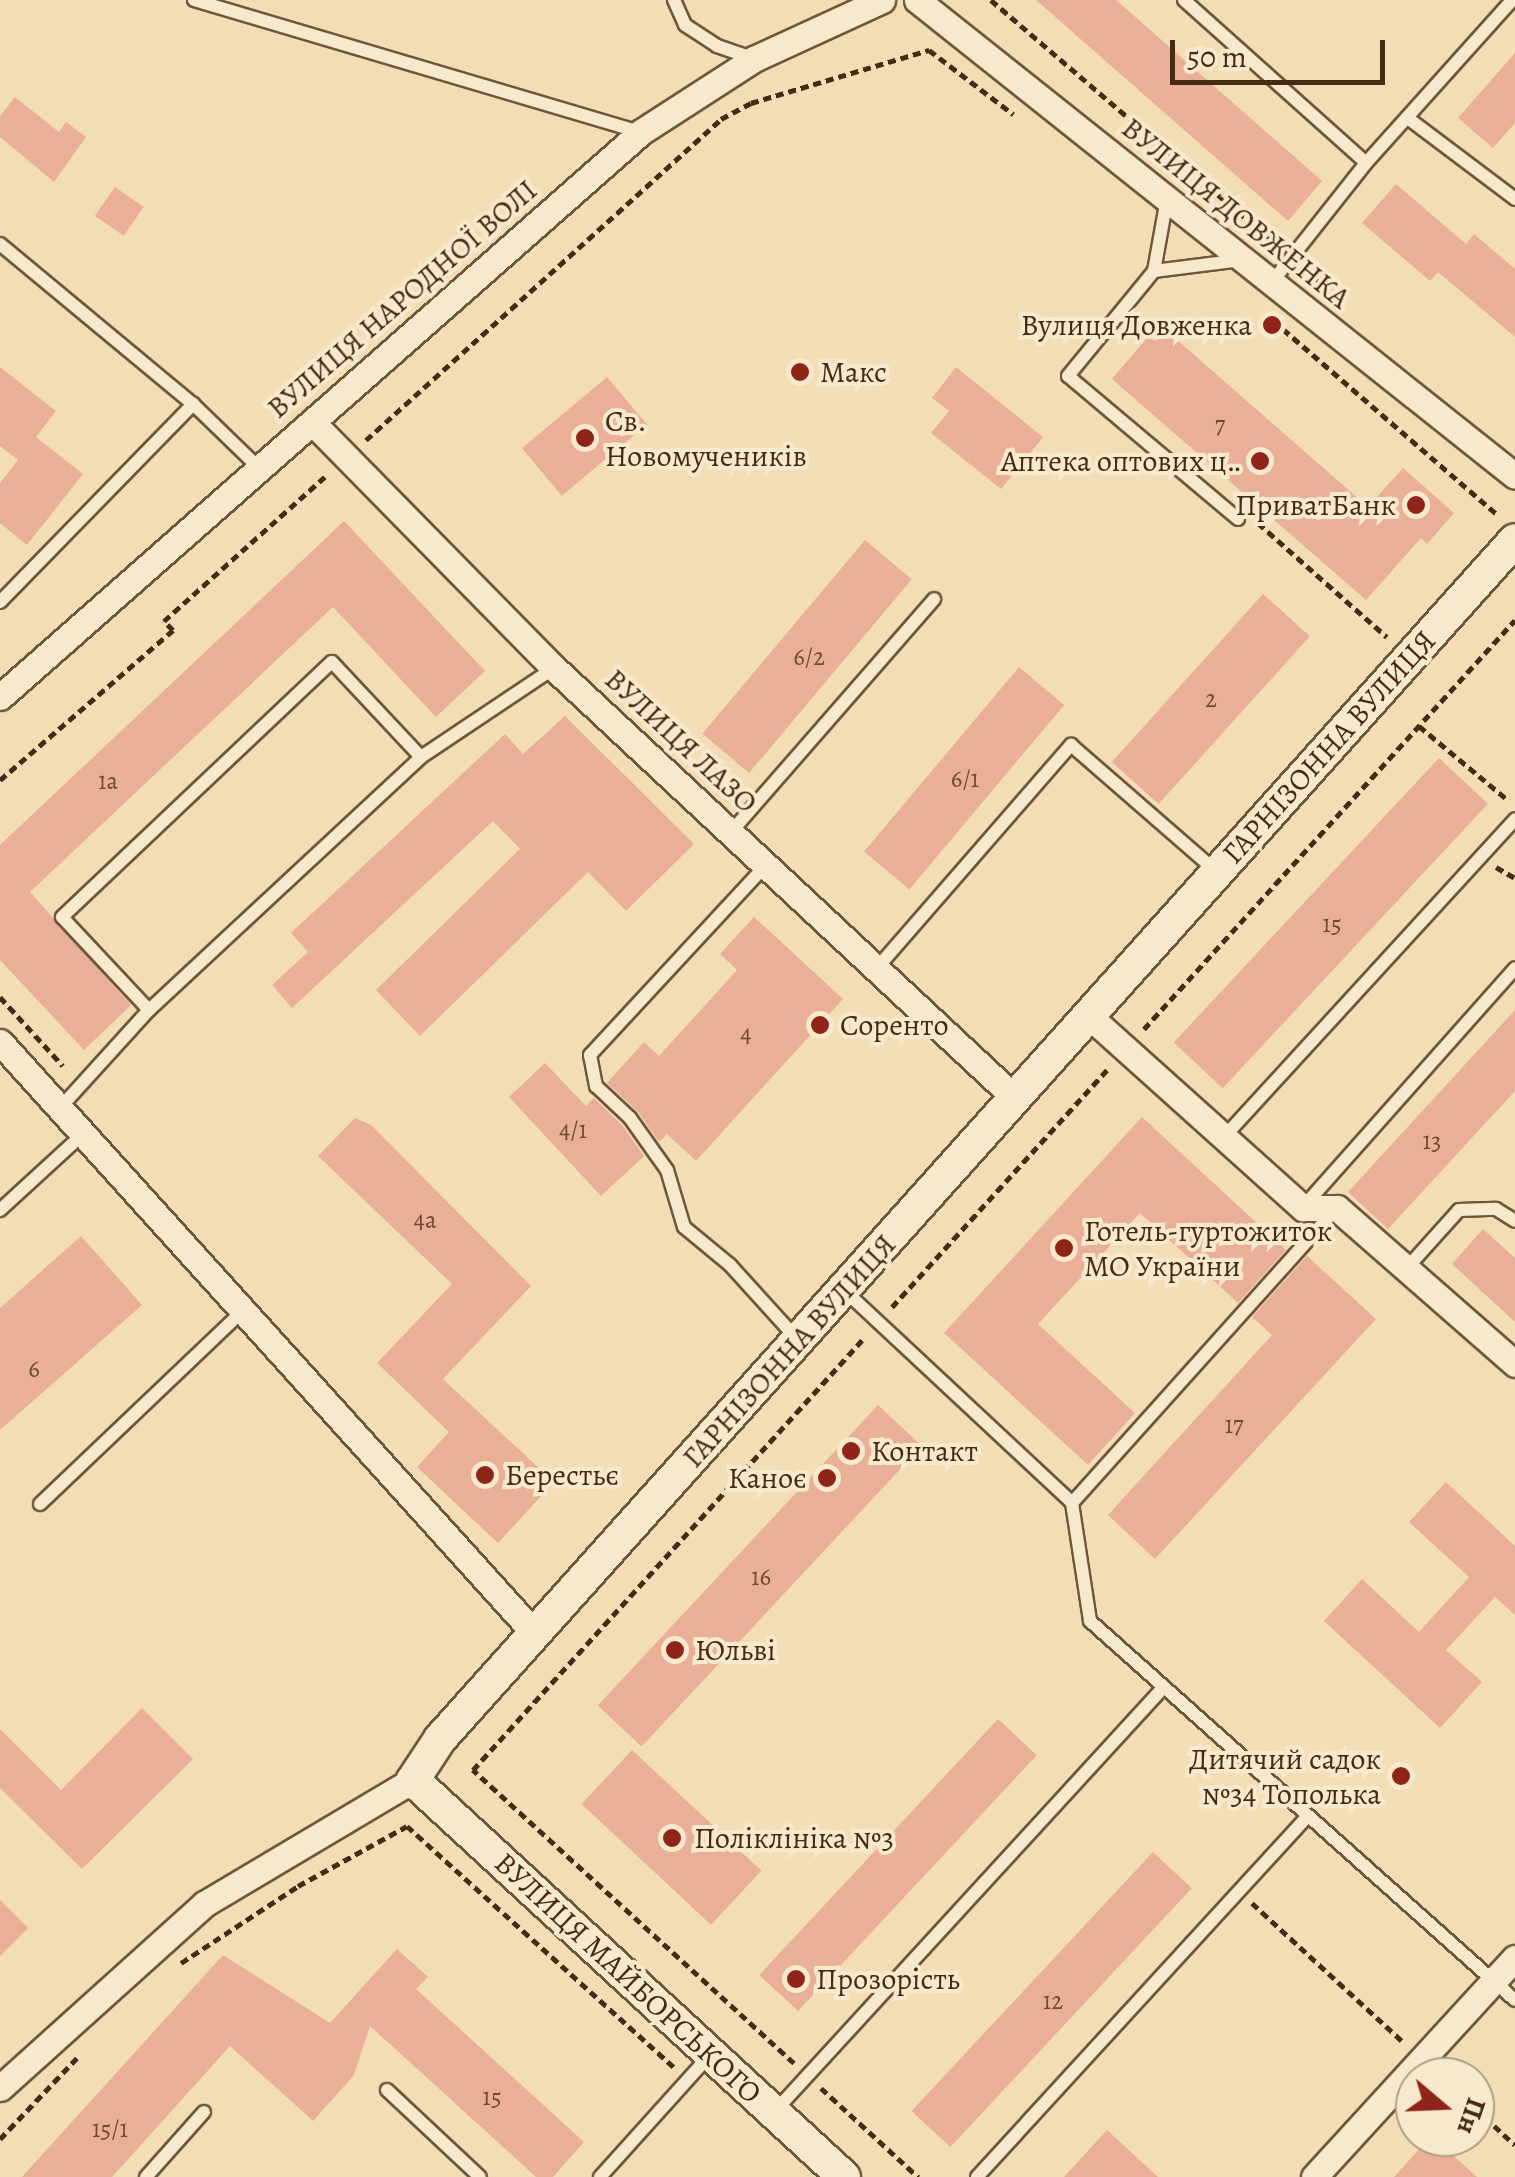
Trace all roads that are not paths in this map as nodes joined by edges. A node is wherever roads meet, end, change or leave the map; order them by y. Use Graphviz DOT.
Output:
graph roads {
  1 [pos="194,0"];
  2 [pos="674,0"];
  3 [pos="882,0"];
  4 [pos="917,0"];
  5 [pos="1184,0"];
  6 [pos="1512,0"];
  7 [pos="754,59"];
  8 [pos="1409,119"];
  9 [pos="641,132"];
  10 [pos="1366,163"];
  11 [pos="1515,178"];
  12 [pos="1509,196"];
  13 [pos="1167,199"];
  14 [pos="0,244"];
  15 [pos="1243,260"];
  16 [pos="1154,270"];
  17 [pos="1272,282"];
  18 [pos="193,404"];
  19 [pos="312,422"];
  20 [pos="259,468"];
  21 [pos="1515,476"];
  22 [pos="1238,519"];
  23 [pos="1515,540"];
  24 [pos="934,599"];
  25 [pos="0,602"];
  26 [pos="554,668"];
  27 [pos="0,698"];
  28 [pos="421,757"];
  29 [pos="1515,818"];
  30 [pos="731,832"];
  31 [pos="766,865"];
  32 [pos="1217,872"];
  33 [pos="877,968"];
  34 [pos="1515,968"];
  35 [pos="149,1010"];
  36 [pos="1089,1016"];
  37 [pos="0,1042"];
  38 [pos="1015,1098"];
  39 [pos="60,1108"];
  40 [pos="83,1134"];
  41 [pos="1224,1137"];
  42 [pos="1303,1208"];
  43 [pos="1338,1208"];
  44 [pos="0,1210"];
  45 [pos="1515,1221"];
  46 [pos="1406,1269"];
  47 [pos="844,1289"];
  48 [pos="243,1311"];
  49 [pos="798,1340"];
  50 [pos="1515,1364"];
  51 [pos="1072,1503"];
  52 [pos="40,1504"];
  53 [pos="536,1635"];
  54 [pos="1163,1688"];
  55 [pos="413,1780"];
  56 [pos="1308,1816"];
  57 [pos="1515,1958"];
  58 [pos="1494,1981"];
  59 [pos="1515,2000"];
  60 [pos="711,2054"];
  61 [pos="0,2088"];
  62 [pos="388,2090"];
  63 [pos="204,2112"];
  64 [pos="774,2112"];
  65 [pos="146,2177"];
  66 [pos="480,2177"];
  67 [pos="600,2177"];
  68 [pos="844,2177"];
  69 [pos="976,2177"];
  70 [pos="1314,2177"];
  1 -- 9 [label="lane"];
  2 -- 7 [label="lane"];
  3 -- 7 [label="street, ВУЛИЦЯ НАРОДНОЇ ВОЛІ"];
  4 -- 13 [label="street, ВУЛИЦЯ ДОВЖЕНКА"];
  5 -- 10 [label="lane"];
  6 -- 8 [label="lane"];
  7 -- 9 [label="street, ВУЛИЦЯ НАРОДНОЇ ВОЛІ"];
  8 -- 10 [label="lane"];
  8 -- 12 [label="lane"];
  9 -- 19 [label="street, ВУЛИЦЯ НАРОДНОЇ ВОЛІ"];
  10 -- 17 [label="lane"];
  11 -- 12 [label="lane"];
  13 -- 15 [label="street, ВУЛИЦЯ ДОВЖЕНКА"];
  13 -- 16 [label="lane"];
  14 -- 18 [label="lane"];
  15 -- 16 [label="lane"];
  15 -- 17 [label="street, ВУЛИЦЯ ДОВЖЕНКА"];
  16 -- 22 [label="lane"];
  17 -- 21 [label="street, ВУЛИЦЯ ДОВЖЕНКА"];
  18 -- 20 [label="lane"];
  18 -- 25 [label="lane"];
  19 -- 20 [label="street, ВУЛИЦЯ НАРОДНОЇ ВОЛІ"];
  19 -- 26 [label="street, ВУЛИЦЯ ЛАЗО"];
  20 -- 27 [label="street, ВУЛИЦЯ НАРОДНОЇ ВОЛІ"];
  23 -- 32 [label="street, ГАРНІЗОННА ВУЛИЦЯ"];
  24 -- 30 [label="lane"];
  26 -- 28 [label="lane"];
  26 -- 30 [label="street, ВУЛИЦЯ ЛАЗО"];
  28 -- 35 [label="lane"];
  28 -- 35 [label="lane"];
  29 -- 41 [label="lane"];
  30 -- 31 [label="street, ВУЛИЦЯ ЛАЗО"];
  31 -- 33 [label="street, ВУЛИЦЯ ЛАЗО"];
  31 -- 49 [label="lane"];
  32 -- 33 [label="lane"];
  32 -- 36 [label="street, ГАРНІЗОННА ВУЛИЦЯ"];
  33 -- 38 [label="street, ВУЛИЦЯ ЛАЗО"];
  34 -- 42 [label="lane"];
  35 -- 39 [label="lane"];
  36 -- 38 [label="street, ГАРНІЗОННА ВУЛИЦЯ"];
  36 -- 41 [label="street"];
  37 -- 39 [label="street"];
  38 -- 47 [label="street, ГАРНІЗОННА ВУЛИЦЯ"];
  39 -- 40 [label="street"];
  40 -- 44 [label="lane"];
  40 -- 48 [label="street"];
  41 -- 42 [label="street"];
  42 -- 43 [label="street"];
  43 -- 46 [label="street"];
  43 -- 51 [label="lane"];
  45 -- 46 [label="lane"];
  46 -- 50 [label="street"];
  47 -- 49 [label="street, ГАРНІЗОННА ВУЛИЦЯ"];
  47 -- 51 [label="lane"];
  48 -- 52 [label="lane"];
  48 -- 53 [label="street"];
  49 -- 53 [label="street, ГАРНІЗОННА ВУЛИЦЯ"];
  51 -- 54 [label="lane"];
  53 -- 55 [label="street, ГАРНІЗОННА ВУЛИЦЯ"];
  54 -- 56 [label="lane"];
  54 -- 64 [label="lane"];
  55 -- 60 [label="street, ВУЛИЦЯ МАЙБОРСЬКОГО"];
  55 -- 61 [label="street, ГАРНІЗОННА ВУЛИЦЯ"];
  56 -- 58 [label="lane"];
  56 -- 69 [label="lane"];
  57 -- 58 [label="street"];
  58 -- 59 [label="lane"];
  58 -- 70 [label="street"];
  60 -- 64 [label="street, ВУЛИЦЯ МАЙБОРСЬКОГО"];
  60 -- 67 [label="lane"];
  62 -- 66 [label="lane"];
  63 -- 65 [label="lane"];
  64 -- 68 [label="street, ВУЛИЦЯ МАЙБОРСЬКОГО"];
}
